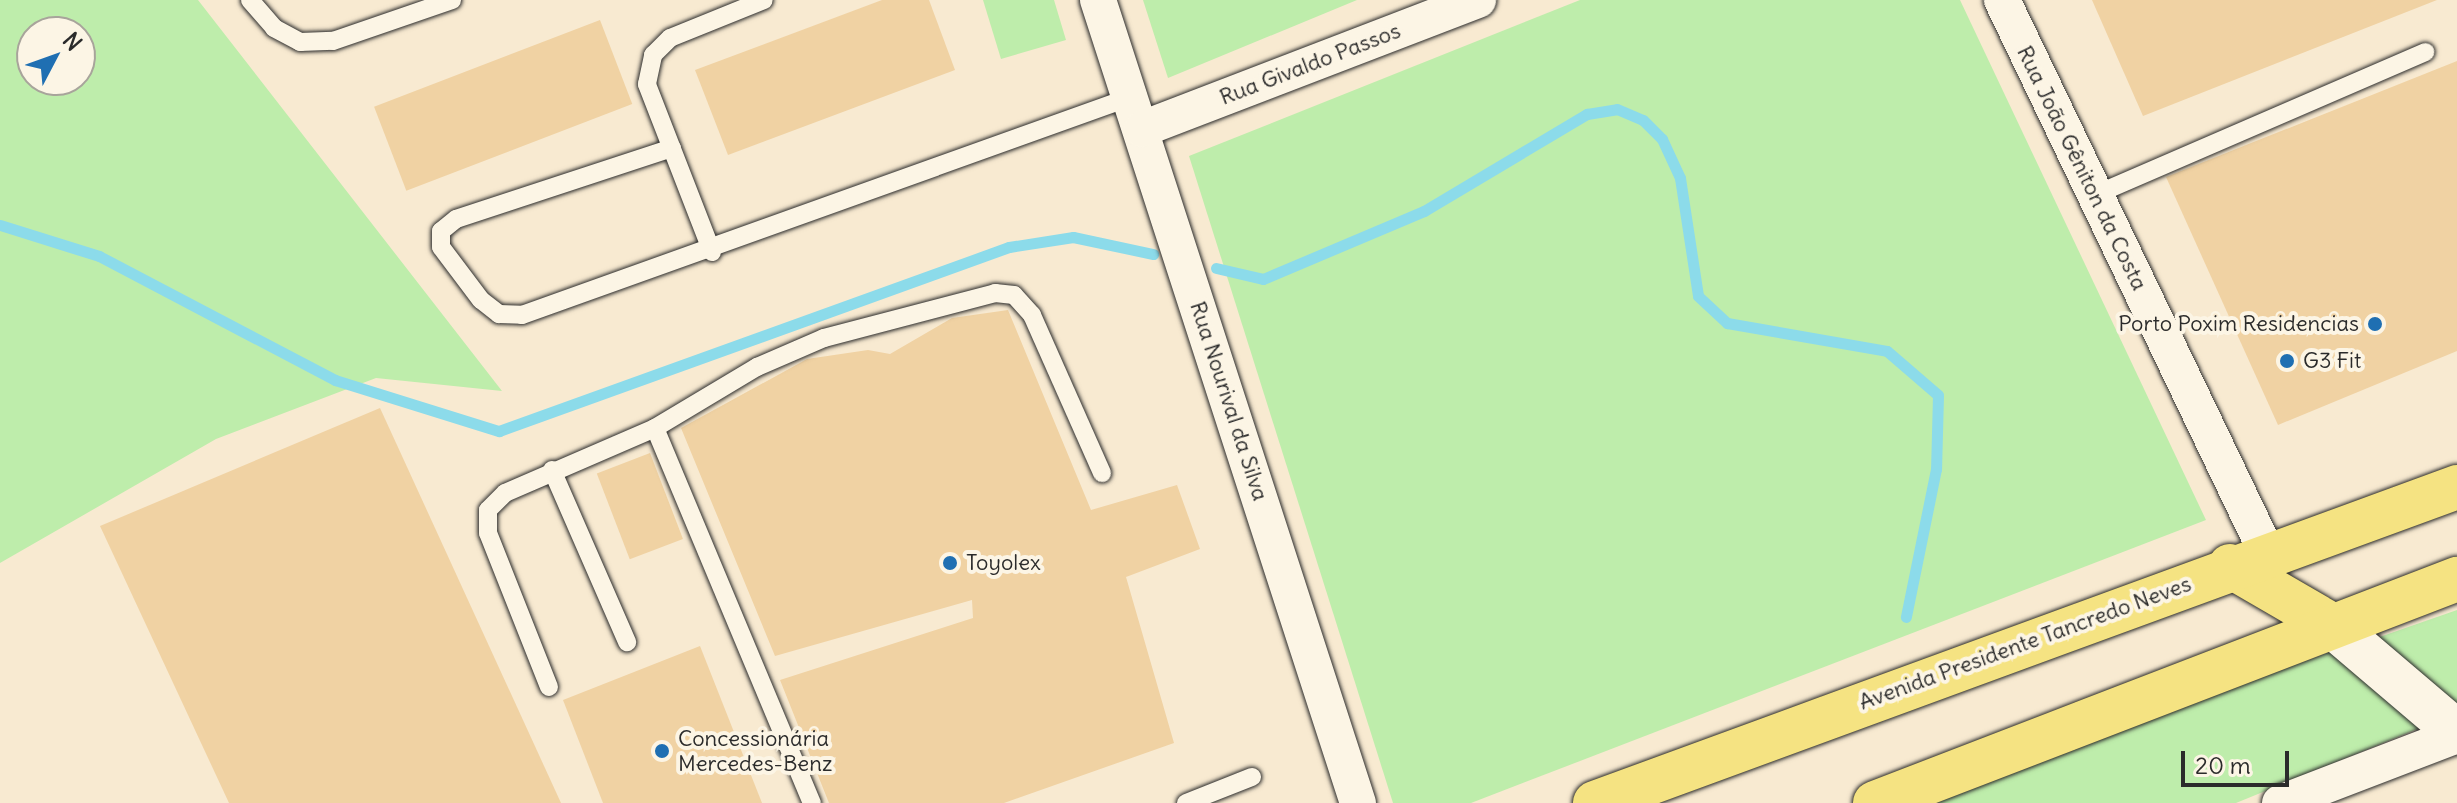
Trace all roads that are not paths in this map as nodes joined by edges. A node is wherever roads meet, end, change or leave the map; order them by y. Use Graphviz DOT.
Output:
graph roads {
  1 [pos="250,0"];
  2 [pos="452,0"];
  3 [pos="764,0"];
  4 [pos="1098,0"];
  5 [pos="1478,0"];
  6 [pos="2002,0"];
  7 [pos="2425,52"];
  8 [pos="1137,113"];
  9 [pos="672,148"];
  10 [pos="2095,195"];
  11 [pos="712,252"];
  12 [pos="655,428"];
  13 [pos="552,470"];
  14 [pos="1102,473"];
  15 [pos="2457,487"];
  16 [pos="2248,560"];
  17 [pos="2457,579"];
  18 [pos="2343,619"];
  19 [pos="627,642"];
  20 [pos="549,687"];
  21 [pos="2457,734"];
  22 [pos="1252,777"];
  23 [pos="812,803"];
  24 [pos="1186,803"];
  25 [pos="1358,803"];
  26 [pos="1595,803"];
  27 [pos="1875,803"];
  28 [pos="2280,803"];
  1 -- 2 [label="lane"];
  3 -- 9 [label="lane"];
  4 -- 8 [label="street, Rua Nourival da Silva"];
  5 -- 8 [label="street, Rua Givaldo Passos"];
  6 -- 10 [label="street, Rua João Gêniton da Costa"];
  7 -- 10 [label="lane"];
  8 -- 11 [label="lane"];
  8 -- 25 [label="street, Rua Nourival da Silva"];
  9 -- 11 [label="lane"];
  9 -- 11 [label="lane"];
  10 -- 16 [label="street, Rua João Gêniton da Costa"];
  12 -- 13 [label="lane"];
  12 -- 14 [label="lane"];
  12 -- 23 [label="lane"];
  13 -- 19 [label="lane"];
  13 -- 20 [label="lane"];
  15 -- 16 [label="main road, Avenida Presidente Tancredo Neves"];
  16 -- 18 [label="main road"];
  16 -- 26 [label="main road, Avenida Presidente Tancredo Neves"];
  17 -- 18 [label="main road"];
  18 -- 21 [label="street"];
  18 -- 27 [label="main road"];
  21 -- 28 [label="street"];
  22 -- 24 [label="lane"];
}
